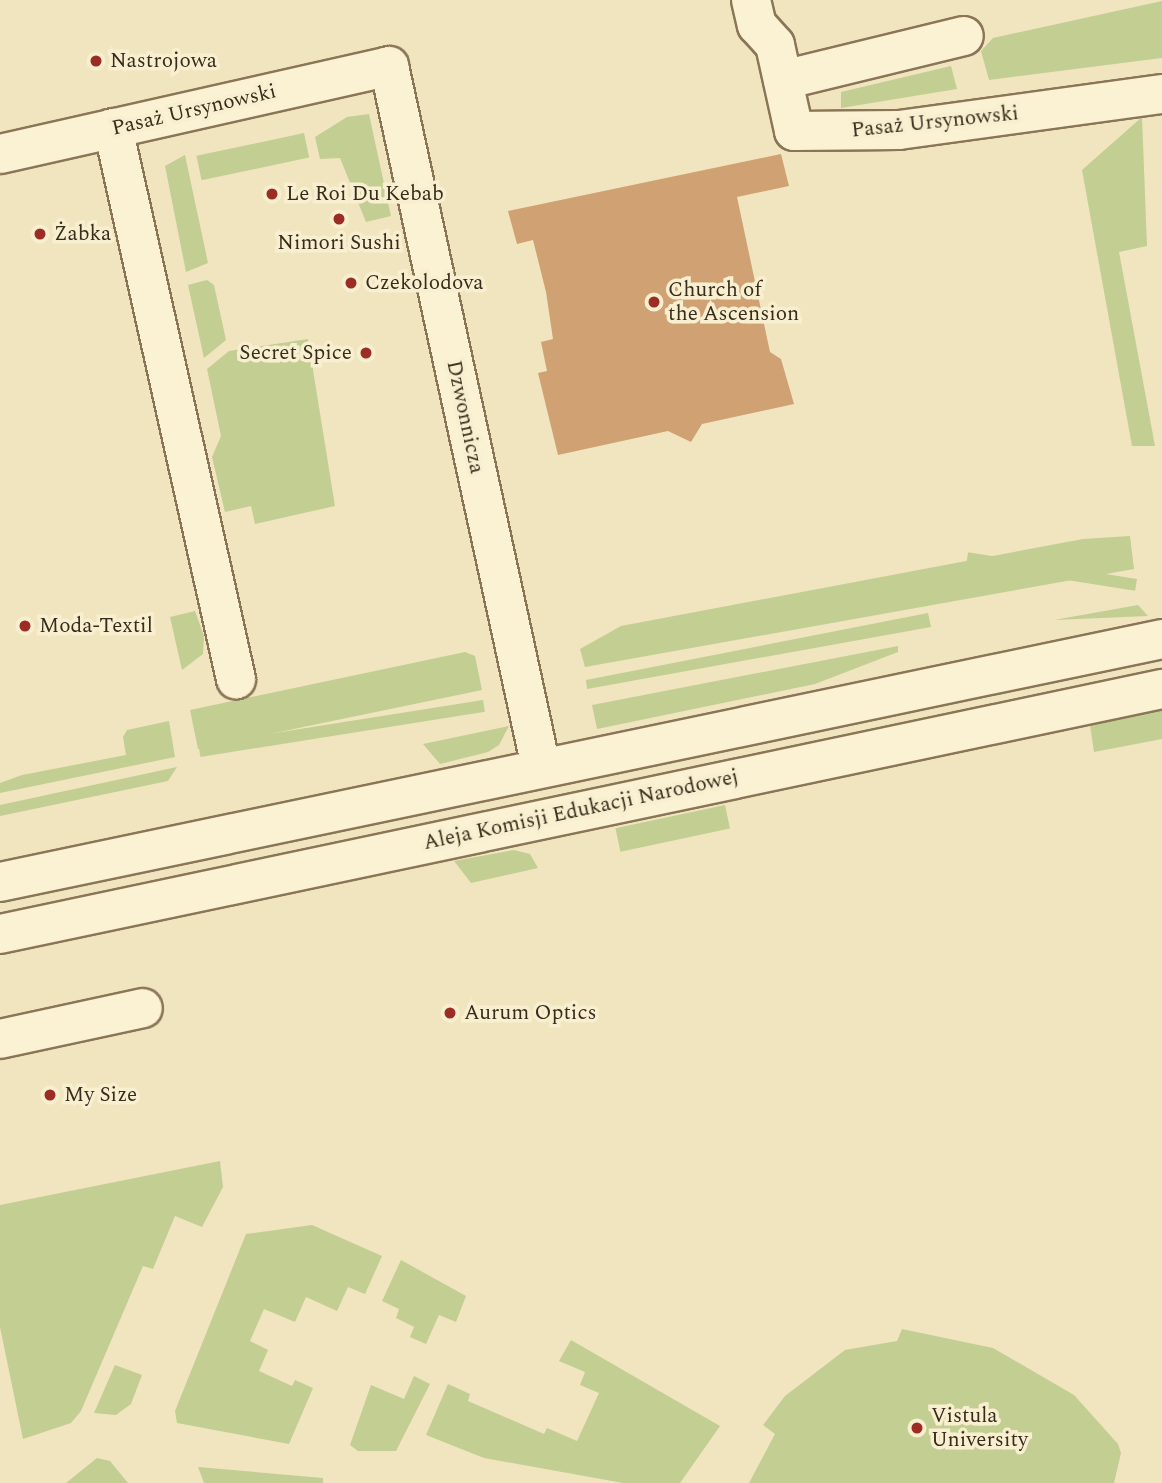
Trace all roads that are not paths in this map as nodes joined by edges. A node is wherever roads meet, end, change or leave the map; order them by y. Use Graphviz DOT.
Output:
graph roads {
  1 [pos="751,0"];
  2 [pos="964,36"];
  3 [pos="779,63"];
  4 [pos="389,66"];
  5 [pos="1162,94"];
  6 [pos="113,128"];
  7 [pos="0,154"];
  8 [pos="1162,639"];
  9 [pos="236,679"];
  10 [pos="1162,689"];
  11 [pos="541,767"];
  12 [pos="0,882"];
  13 [pos="0,934"];
  14 [pos="143,1008"];
  15 [pos="0,1039"];
  1 -- 3 [label="street"];
  2 -- 3 [label="street"];
  3 -- 5 [label="street, Pasaż Ursynowski"];
  4 -- 6 [label="street, Pasaż Ursynowski"];
  4 -- 11 [label="street, Dzwonnicza"];
  6 -- 7 [label="street, Pasaż Ursynowski"];
  6 -- 9 [label="street"];
  8 -- 11 [label="street"];
  10 -- 13 [label="street, Aleja Komisji Edukacji Narodowej"];
  11 -- 12 [label="street"];
  14 -- 15 [label="street"];
}
